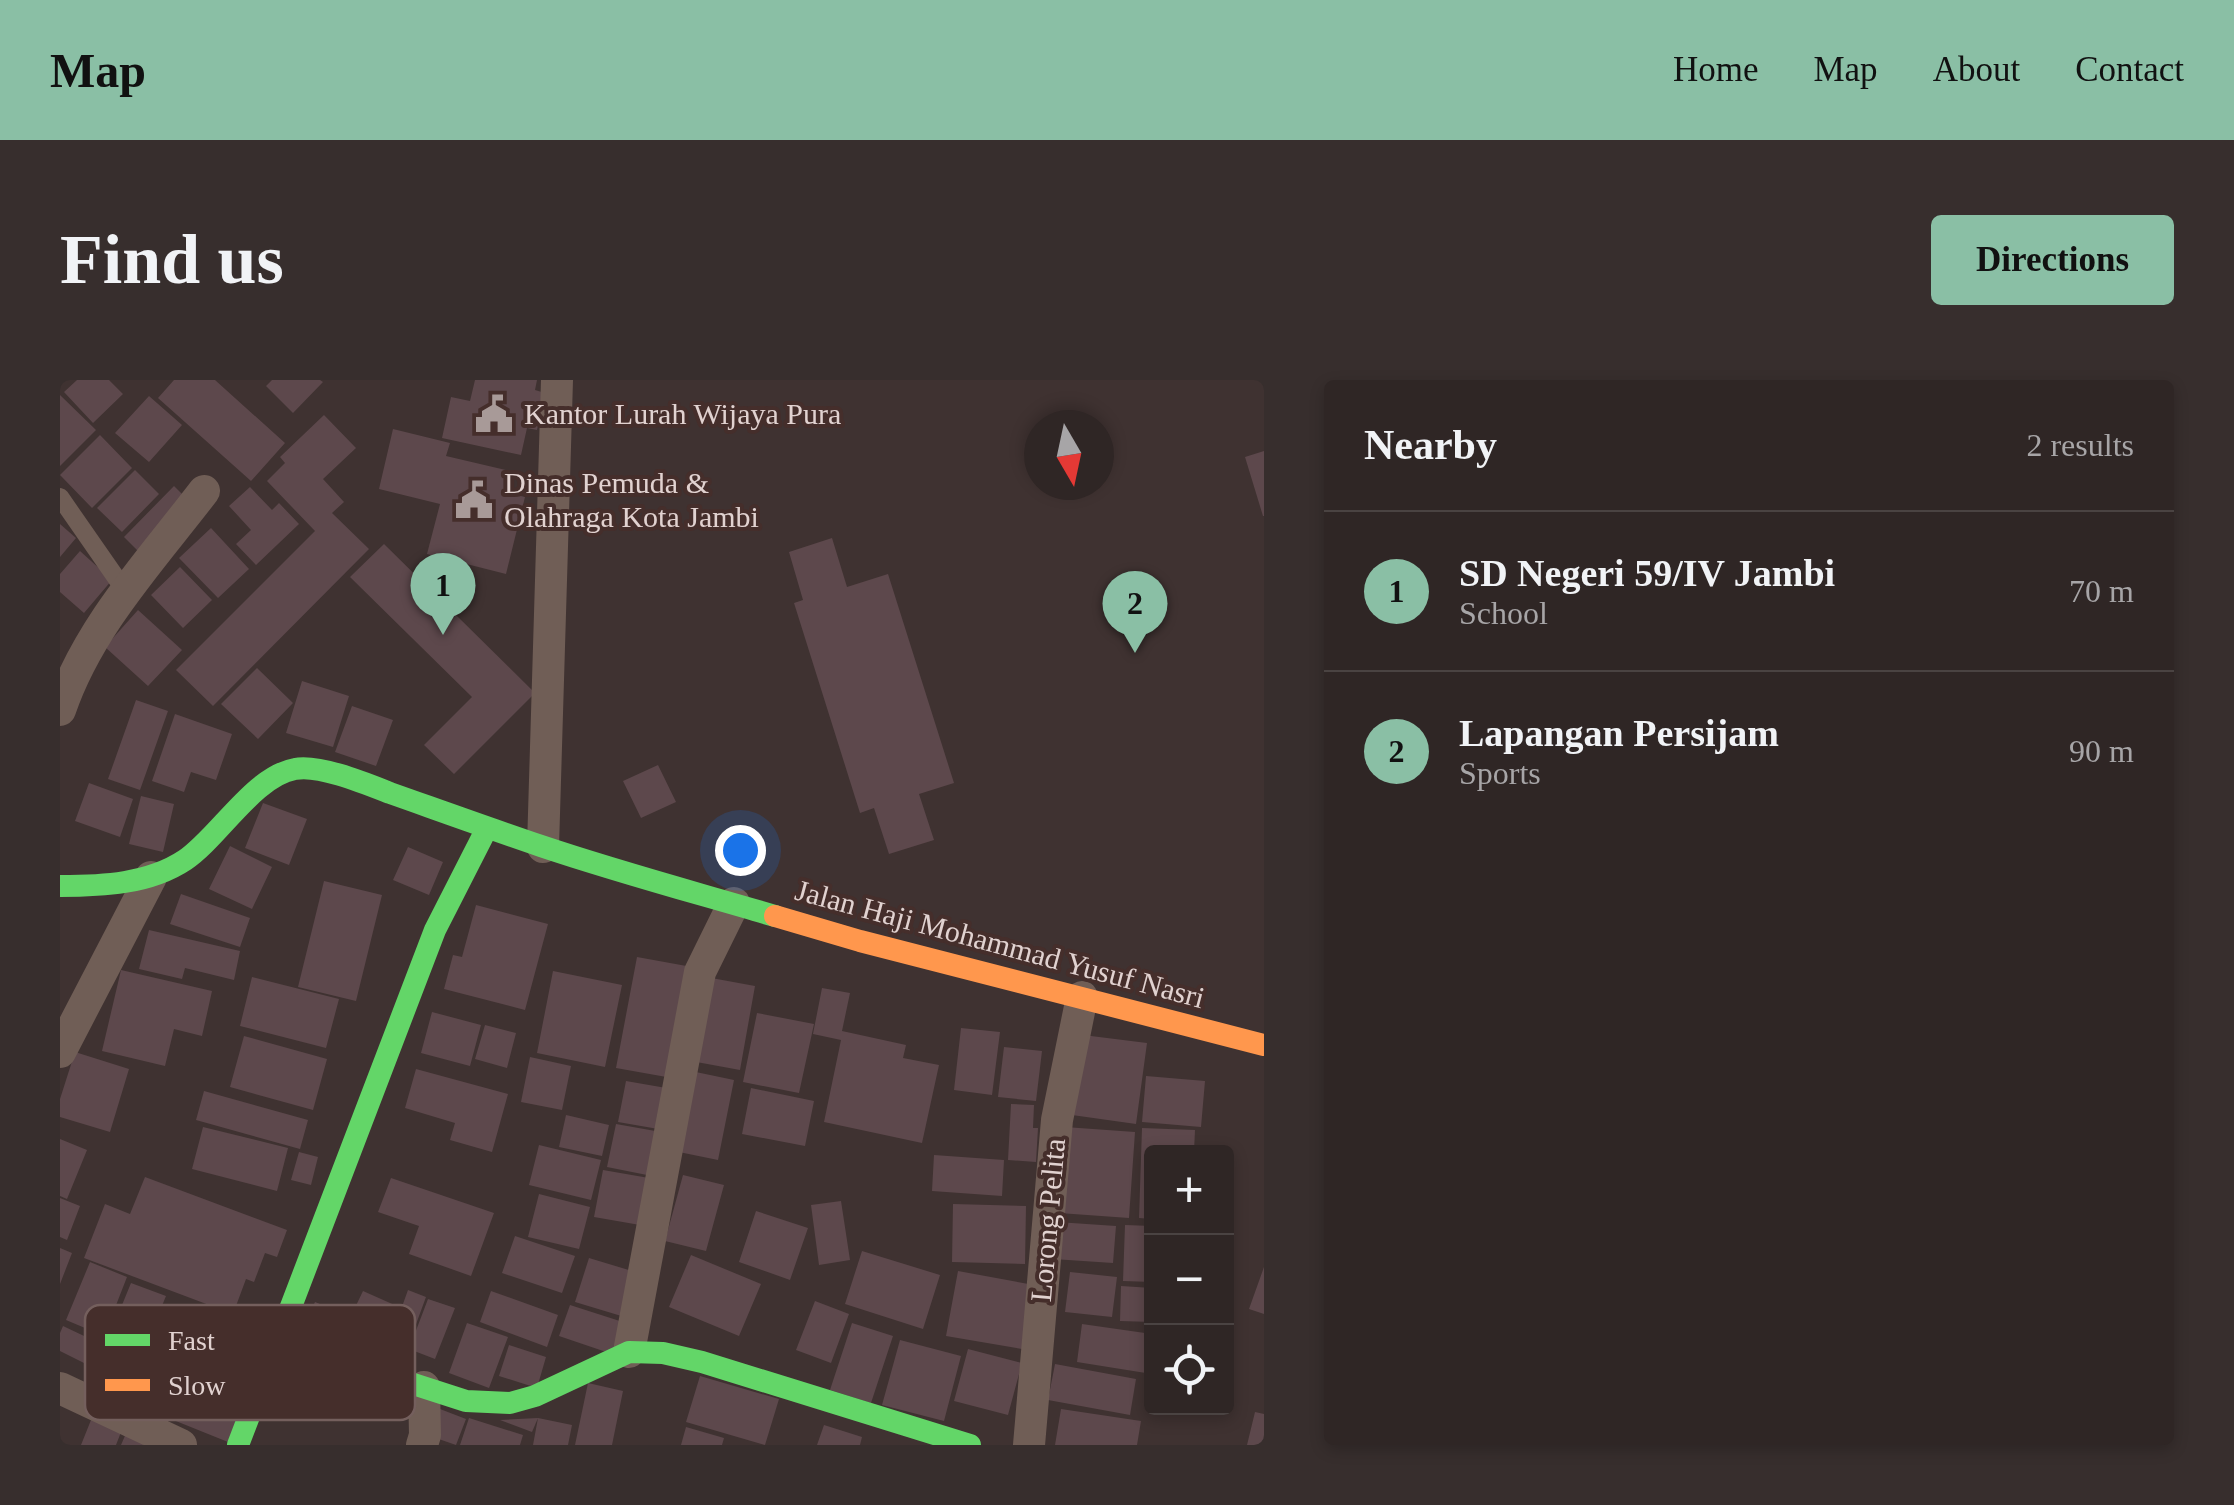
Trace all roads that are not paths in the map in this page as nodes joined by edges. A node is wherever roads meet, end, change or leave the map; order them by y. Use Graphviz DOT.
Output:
graph roads {
  1 [pos="556,380"];
  2 [pos="204,490"];
  3 [pos="60,497"];
  4 [pos="126,592"];
  5 [pos="60,710"];
  6 [pos="487,828"];
  7 [pos="543,847"];
  8 [pos="150,877"];
  9 [pos="60,886"];
  10 [pos="734,903"];
  11 [pos="1082,997"];
  12 [pos="1264,1045"];
  13 [pos="60,1052"];
  14 [pos="290,1305"];
  15 [pos="630,1352"];
  16 [pos="415,1384"];
  17 [pos="424,1387"];
  18 [pos="60,1388"];
  19 [pos="85,1400"];
  20 [pos="128,1420"];
  21 [pos="247,1420"];
  22 [pos="182,1445"];
  23 [pos="238,1445"];
  24 [pos="422,1445"];
  25 [pos="970,1445"];
  26 [pos="1029,1445"];
  1 -- 7 [label="street"];
  2 -- 4 [label="street"];
  3 -- 4 [label="lane"];
  4 -- 5 [label="street"];
  6 -- 7 [label="street, Jalan Haji Mohammad Yusuf Nasri"];
  6 -- 8 [label="street, Jalan Haji Mohammad Yusuf Nasri"];
  6 -- 14 [label="street"];
  7 -- 10 [label="street, Jalan Haji Mohammad Yusuf Nasri"];
  8 -- 9 [label="street, Jalan Haji Mohammad Yusuf Nasri"];
  8 -- 13 [label="street"];
  10 -- 11 [label="street, Jalan Haji Mohammad Yusuf Nasri"];
  10 -- 15 [label="street"];
  11 -- 12 [label="street, Jalan Haji Mohammad Yusuf Nasri"];
  11 -- 26 [label="street, Lorong Pelita"];
  15 -- 17 [label="street"];
  15 -- 25 [label="street"];
  16 -- 17 [label="street"];
  17 -- 24 [label="street"];
  18 -- 19 [label="street"];
  20 -- 22 [label="street"];
  21 -- 23 [label="street"];
}
